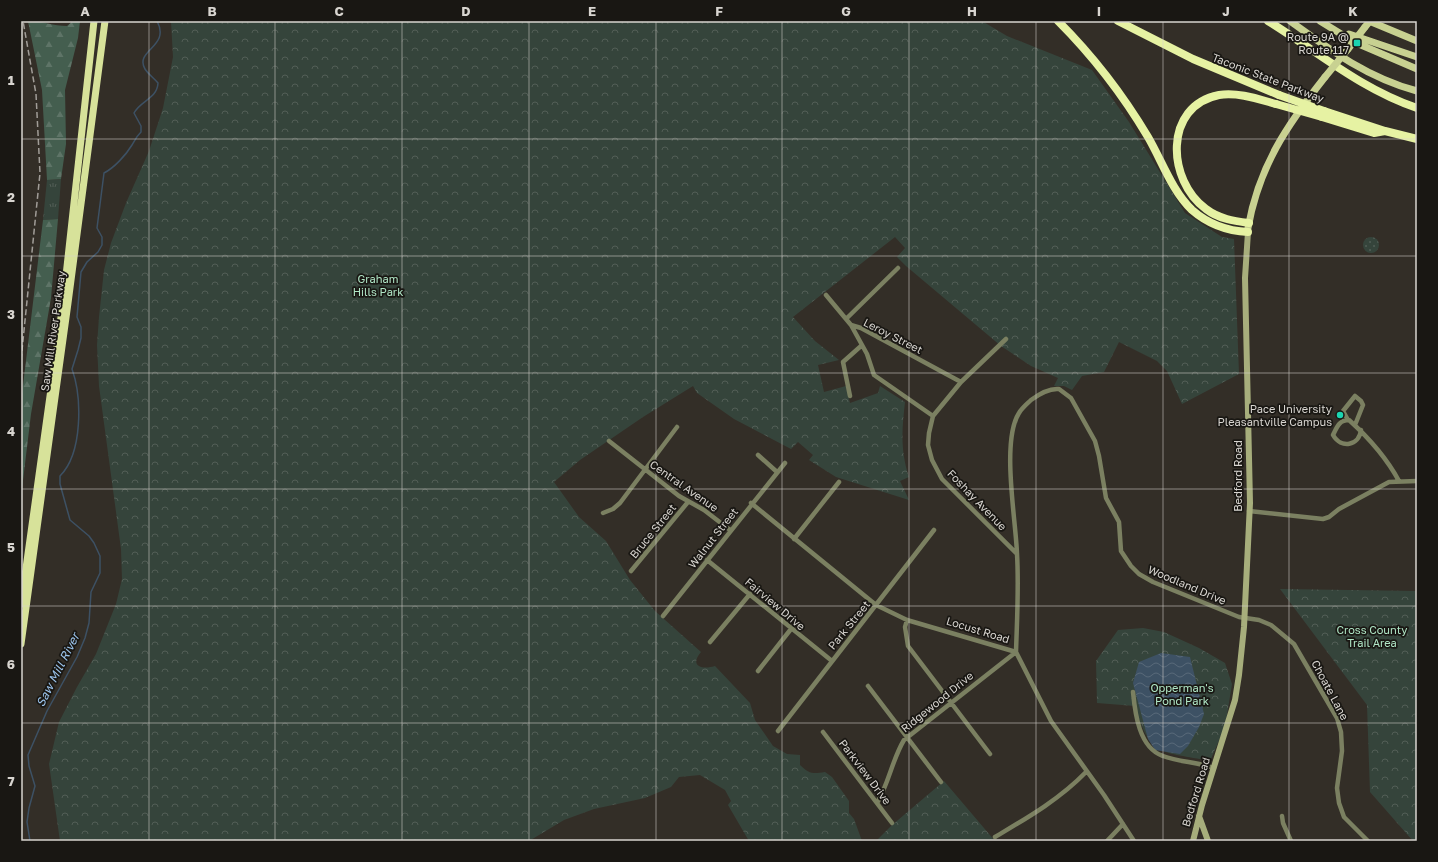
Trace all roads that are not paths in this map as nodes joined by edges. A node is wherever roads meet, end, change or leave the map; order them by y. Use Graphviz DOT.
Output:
graph roads {
  1 [pos="94,21"];
  2 [pos="105,21"];
  3 [pos="1058,21"];
  4 [pos="1118,21"];
  5 [pos="1268,21"];
  6 [pos="1290,21"];
  7 [pos="1320,21"];
  8 [pos="1328,21"];
  9 [pos="1368,23"];
  10 [pos="1356,40"];
  11 [pos="1417,41"];
  12 [pos="1417,57"];
  13 [pos="1417,69"];
  14 [pos="1417,91"];
  15 [pos="1417,108"];
  16 [pos="1323,114"];
  17 [pos="1417,139"];
  18 [pos="1249,223"];
  19 [pos="1248,232"];
  20 [pos="898,268"];
  21 [pos="826,295"];
  22 [pos="846,319"];
  23 [pos="851,325"];
  24 [pos="1006,339"];
  25 [pos="861,346"];
  26 [pos="961,382"];
  27 [pos="850,396"];
  28 [pos="932,416"];
  29 [pos="1348,420"];
  30 [pos="1355,425"];
  31 [pos="677,428"];
  32 [pos="1361,430"];
  33 [pos="609,441"];
  34 [pos="758,455"];
  35 [pos="785,463"];
  36 [pos="645,470"];
  37 [pos="777,472"];
  38 [pos="1399,481"];
  39 [pos="1417,481"];
  40 [pos="839,482"];
  41 [pos="688,502"];
  42 [pos="751,503"];
  43 [pos="1249,511"];
  44 [pos="603,513"];
  45 [pos="730,530"];
  46 [pos="934,530"];
  47 [pos="794,538"];
  48 [pos="1017,554"];
  49 [pos="707,560"];
  50 [pos="631,571"];
  51 [pos="750,594"];
  52 [pos="21,604"];
  53 [pos="876,605"];
  54 [pos="663,616"];
  55 [pos="1245,617"];
  56 [pos="907,620"];
  57 [pos="791,629"];
  58 [pos="710,642"];
  59 [pos="21,644"];
  60 [pos="1016,652"];
  61 [pos="832,661"];
  62 [pos="758,671"];
  63 [pos="868,686"];
  64 [pos="1133,692"];
  65 [pos="951,702"];
  66 [pos="778,731"];
  67 [pos="823,732"];
  68 [pos="908,737"];
  69 [pos="990,754"];
  70 [pos="1214,768"];
  71 [pos="1086,772"];
  72 [pos="941,782"];
  73 [pos="878,803"];
  74 [pos="1199,816"];
  75 [pos="1282,816"];
  76 [pos="892,823"];
  77 [pos="1123,824"];
  78 [pos="995,838"];
  79 [pos="1107,841"];
  80 [pos="1134,841"];
  81 [pos="1193,841"];
  82 [pos="1208,841"];
  83 [pos="1291,841"];
  84 [pos="1368,841"];
  1 -- 52 [label="highway, Saw Mill River Parkway"];
  2 -- 59 [label="highway, Saw Mill River Parkway"];
  3 -- 19 [label="highway"];
  4 -- 16 [label="highway, Taconic State Parkway, bridge"];
  5 -- 15 [label="highway"];
  6 -- 14 [label="main road"];
  7 -- 10 [label="main road"];
  8 -- 10 [label="main road"];
  9 -- 10 [label="main road, Bedford Road"];
  9 -- 11 [label="main road"];
  10 -- 12 [label="main road"];
  10 -- 13 [label="main road"];
  10 -- 18 [label="main road, Bedford Road, bridge"];
  16 -- 17 [label="highway"];
  16 -- 18 [label="highway, bridge"];
  18 -- 19 [label="main road, Bedford Road"];
  19 -- 43 [label="main road, Bedford Road"];
  20 -- 22 [label="street"];
  21 -- 22 [label="street, Leroy Street"];
  22 -- 23 [label="street, Leroy Street"];
  23 -- 25 [label="street"];
  23 -- 26 [label="street, Leroy Street"];
  24 -- 26 [label="street"];
  25 -- 27 [label="street"];
  25 -- 28 [label="street"];
  26 -- 28 [label="street"];
  28 -- 48 [label="street, Foshay Avenue"];
  29 -- 30 [label="street"];
  29 -- 30 [label="street"];
  29 -- 32 [label="street"];
  30 -- 32 [label="street"];
  31 -- 36 [label="street"];
  32 -- 38 [label="street"];
  33 -- 36 [label="street, Central Avenue"];
  34 -- 37 [label="street"];
  35 -- 37 [label="street, Walnut Street"];
  36 -- 41 [label="street, Central Avenue"];
  36 -- 44 [label="street"];
  37 -- 42 [label="street, Walnut Street"];
  38 -- 39 [label="street"];
  38 -- 43 [label="street"];
  40 -- 47 [label="street"];
  41 -- 45 [label="street, Central Avenue"];
  41 -- 50 [label="street, Bruce Street"];
  42 -- 45 [label="street, Walnut Street"];
  42 -- 47 [label="street, Locust Road"];
  43 -- 55 [label="main road, Bedford Road"];
  45 -- 49 [label="street, Walnut Street"];
  46 -- 53 [label="street, Park Street"];
  47 -- 53 [label="street, Locust Road"];
  48 -- 55 [label="street, Woodland Drive"];
  48 -- 60 [label="street"];
  49 -- 51 [label="street, Fairview Drive"];
  49 -- 54 [label="street, Walnut Street"];
  51 -- 57 [label="street, Fairview Drive"];
  51 -- 58 [label="street"];
  53 -- 56 [label="street, Locust Road"];
  53 -- 61 [label="street, Park Street"];
  55 -- 70 [label="main road, Bedford Road"];
  55 -- 84 [label="street, Choate Lane"];
  56 -- 60 [label="street, Locust Road"];
  56 -- 65 [label="street"];
  57 -- 61 [label="street, Fairview Drive"];
  57 -- 62 [label="street"];
  60 -- 65 [label="street, Ridgewood Drive"];
  60 -- 71 [label="street, Locust Road"];
  61 -- 66 [label="street, Park Street"];
  63 -- 68 [label="street"];
  64 -- 70 [label="street"];
  65 -- 68 [label="street, Ridgewood Drive"];
  65 -- 69 [label="street"];
  67 -- 73 [label="street, Parkview Drive"];
  68 -- 72 [label="street"];
  68 -- 73 [label="street, Ridgewood Drive"];
  70 -- 74 [label="main road, Bedford Road"];
  71 -- 77 [label="street, Locust Road"];
  71 -- 78 [label="street"];
  73 -- 76 [label="street, Parkview Drive"];
  74 -- 81 [label="main road, Bedford Road"];
  74 -- 82 [label="main road"];
  75 -- 83 [label="street"];
  77 -- 79 [label="street"];
  77 -- 80 [label="street, Locust Road"];
}
